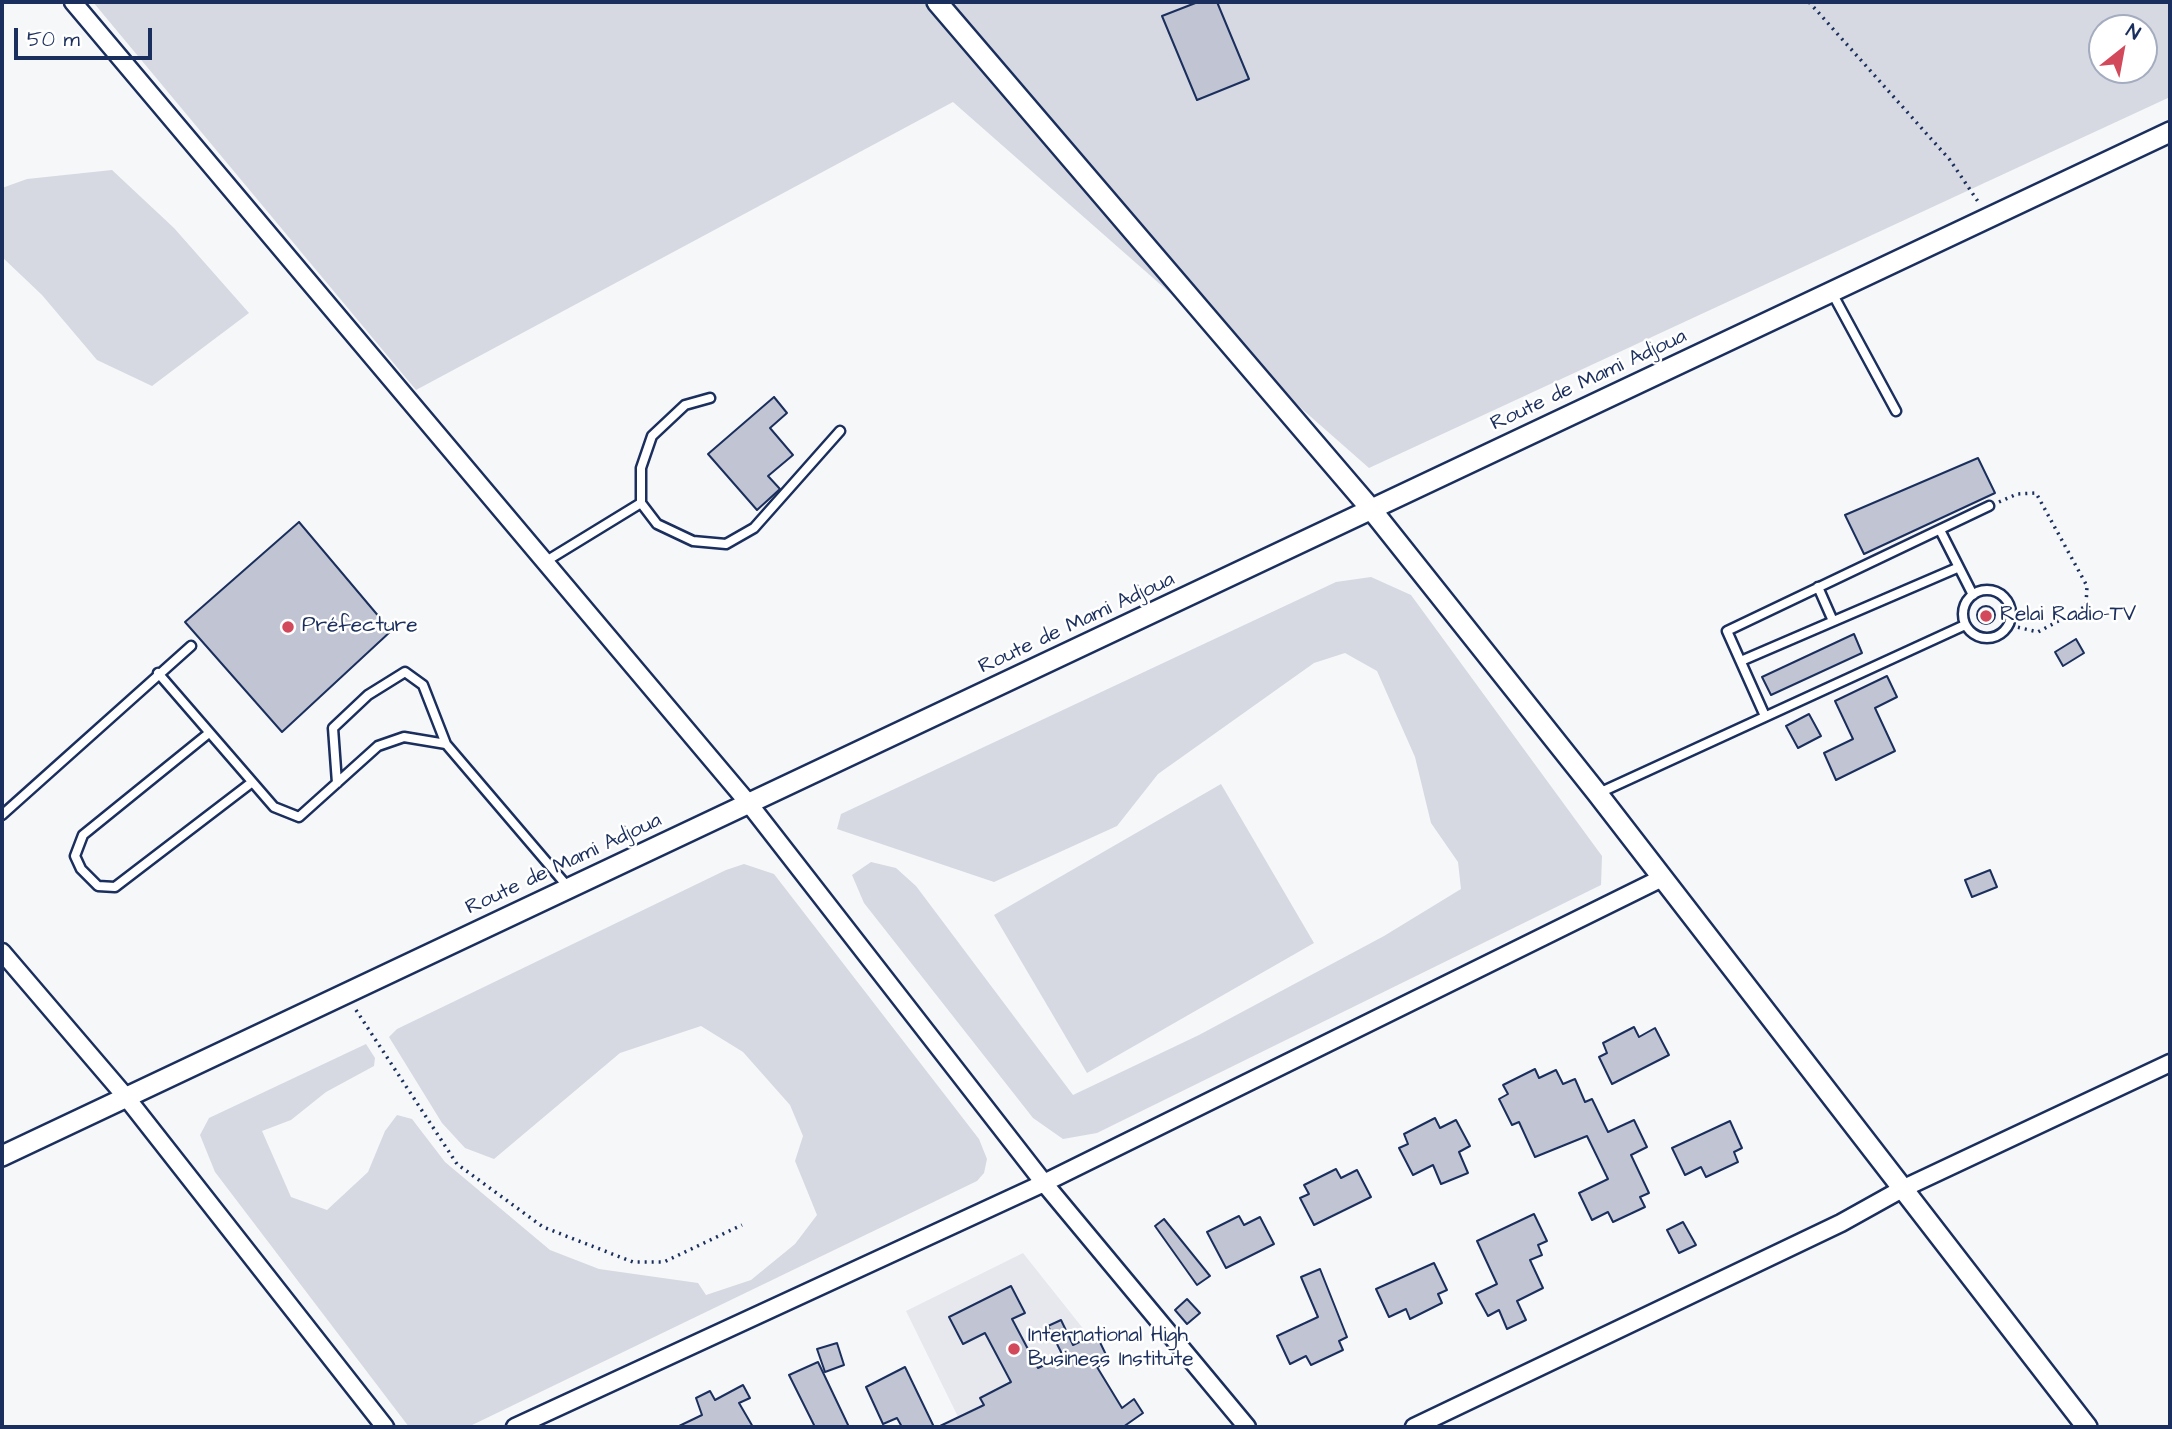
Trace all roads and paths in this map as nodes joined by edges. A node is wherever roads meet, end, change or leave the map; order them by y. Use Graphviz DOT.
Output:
graph roads {
  1 [pos="73,2"];
  2 [pos="937,2"];
  3 [pos="1809,2"];
  4 [pos="2170,132"];
  5 [pos="1987,216"];
  6 [pos="1831,291"];
  7 [pos="710,398"];
  8 [pos="1896,411"];
  9 [pos="840,431"];
  10 [pos="641,503"];
  11 [pos="1989,506"];
  12 [pos="1371,509"];
  13 [pos="1940,530"];
  14 [pos="543,563"];
  15 [pos="1957,568"];
  16 [pos="1818,587"];
  17 [pos="1973,595"];
  18 [pos="1833,621"];
  19 [pos="1965,625"];
  20 [pos="2008,625"];
  21 [pos="191,646"];
  22 [pos="1741,661"];
  23 [pos="158,673"];
  24 [pos="1765,716"];
  25 [pos="209,733"];
  26 [pos="446,744"];
  27 [pos="251,783"];
  28 [pos="337,783"];
  29 [pos="1597,793"];
  30 [pos="750,805"];
  31 [pos="2,815"];
  32 [pos="1660,880"];
  33 [pos="568,887"];
  34 [pos="2,953"];
  35 [pos="345,993"];
  36 [pos="2170,1063"];
  37 [pos="126,1097"];
  38 [pos="2,1156"];
  39 [pos="1044,1183"];
  40 [pos="1902,1189"];
  41 [pos="742,1225"];
  42 [pos="385,1427"];
  43 [pos="514,1427"];
  44 [pos="1247,1427"];
  45 [pos="1414,1427"];
  46 [pos="2087,1427"];
  1 -- 14 [label="street"];
  2 -- 12 [label="street"];
  3 -- 5 [label="path"];
  4 -- 5 [label="street, Route de Mami Adjoua"];
  5 -- 6 [label="street, Route de Mami Adjoua"];
  6 -- 8 [label="lane"];
  6 -- 12 [label="street, Route de Mami Adjoua"];
  7 -- 10 [label="lane"];
  9 -- 10 [label="lane"];
  10 -- 14 [label="lane"];
  11 -- 13 [label="lane"];
  11 -- 20 [label="path"];
  12 -- 29 [label="street"];
  12 -- 30 [label="street, Route de Mami Adjoua"];
  13 -- 15 [label="lane"];
  13 -- 16 [label="lane"];
  14 -- 30 [label="street"];
  15 -- 17 [label="lane"];
  15 -- 18 [label="lane"];
  16 -- 18 [label="lane"];
  16 -- 22 [label="lane"];
  17 -- 19 [label="lane"];
  17 -- 20 [label="lane"];
  18 -- 22 [label="lane"];
  19 -- 20 [label="lane"];
  19 -- 24 [label="lane"];
  21 -- 23 [label="lane"];
  22 -- 24 [label="lane"];
  23 -- 25 [label="lane"];
  23 -- 31 [label="lane"];
  24 -- 29 [label="lane"];
  25 -- 27 [label="lane"];
  25 -- 27 [label="lane"];
  26 -- 28 [label="lane"];
  26 -- 28 [label="lane"];
  26 -- 33 [label="lane"];
  27 -- 28 [label="lane"];
  29 -- 32 [label="street"];
  30 -- 33 [label="street, Route de Mami Adjoua"];
  30 -- 39 [label="street"];
  32 -- 39 [label="street"];
  32 -- 40 [label="street"];
  33 -- 35 [label="street, Route de Mami Adjoua"];
  34 -- 37 [label="street"];
  35 -- 37 [label="street, Route de Mami Adjoua"];
  35 -- 41 [label="path"];
  36 -- 40 [label="street"];
  37 -- 38 [label="street, Route de Mami Adjoua"];
  37 -- 42 [label="street"];
  39 -- 43 [label="street"];
  39 -- 44 [label="street"];
  40 -- 45 [label="street"];
  40 -- 46 [label="street"];
}
